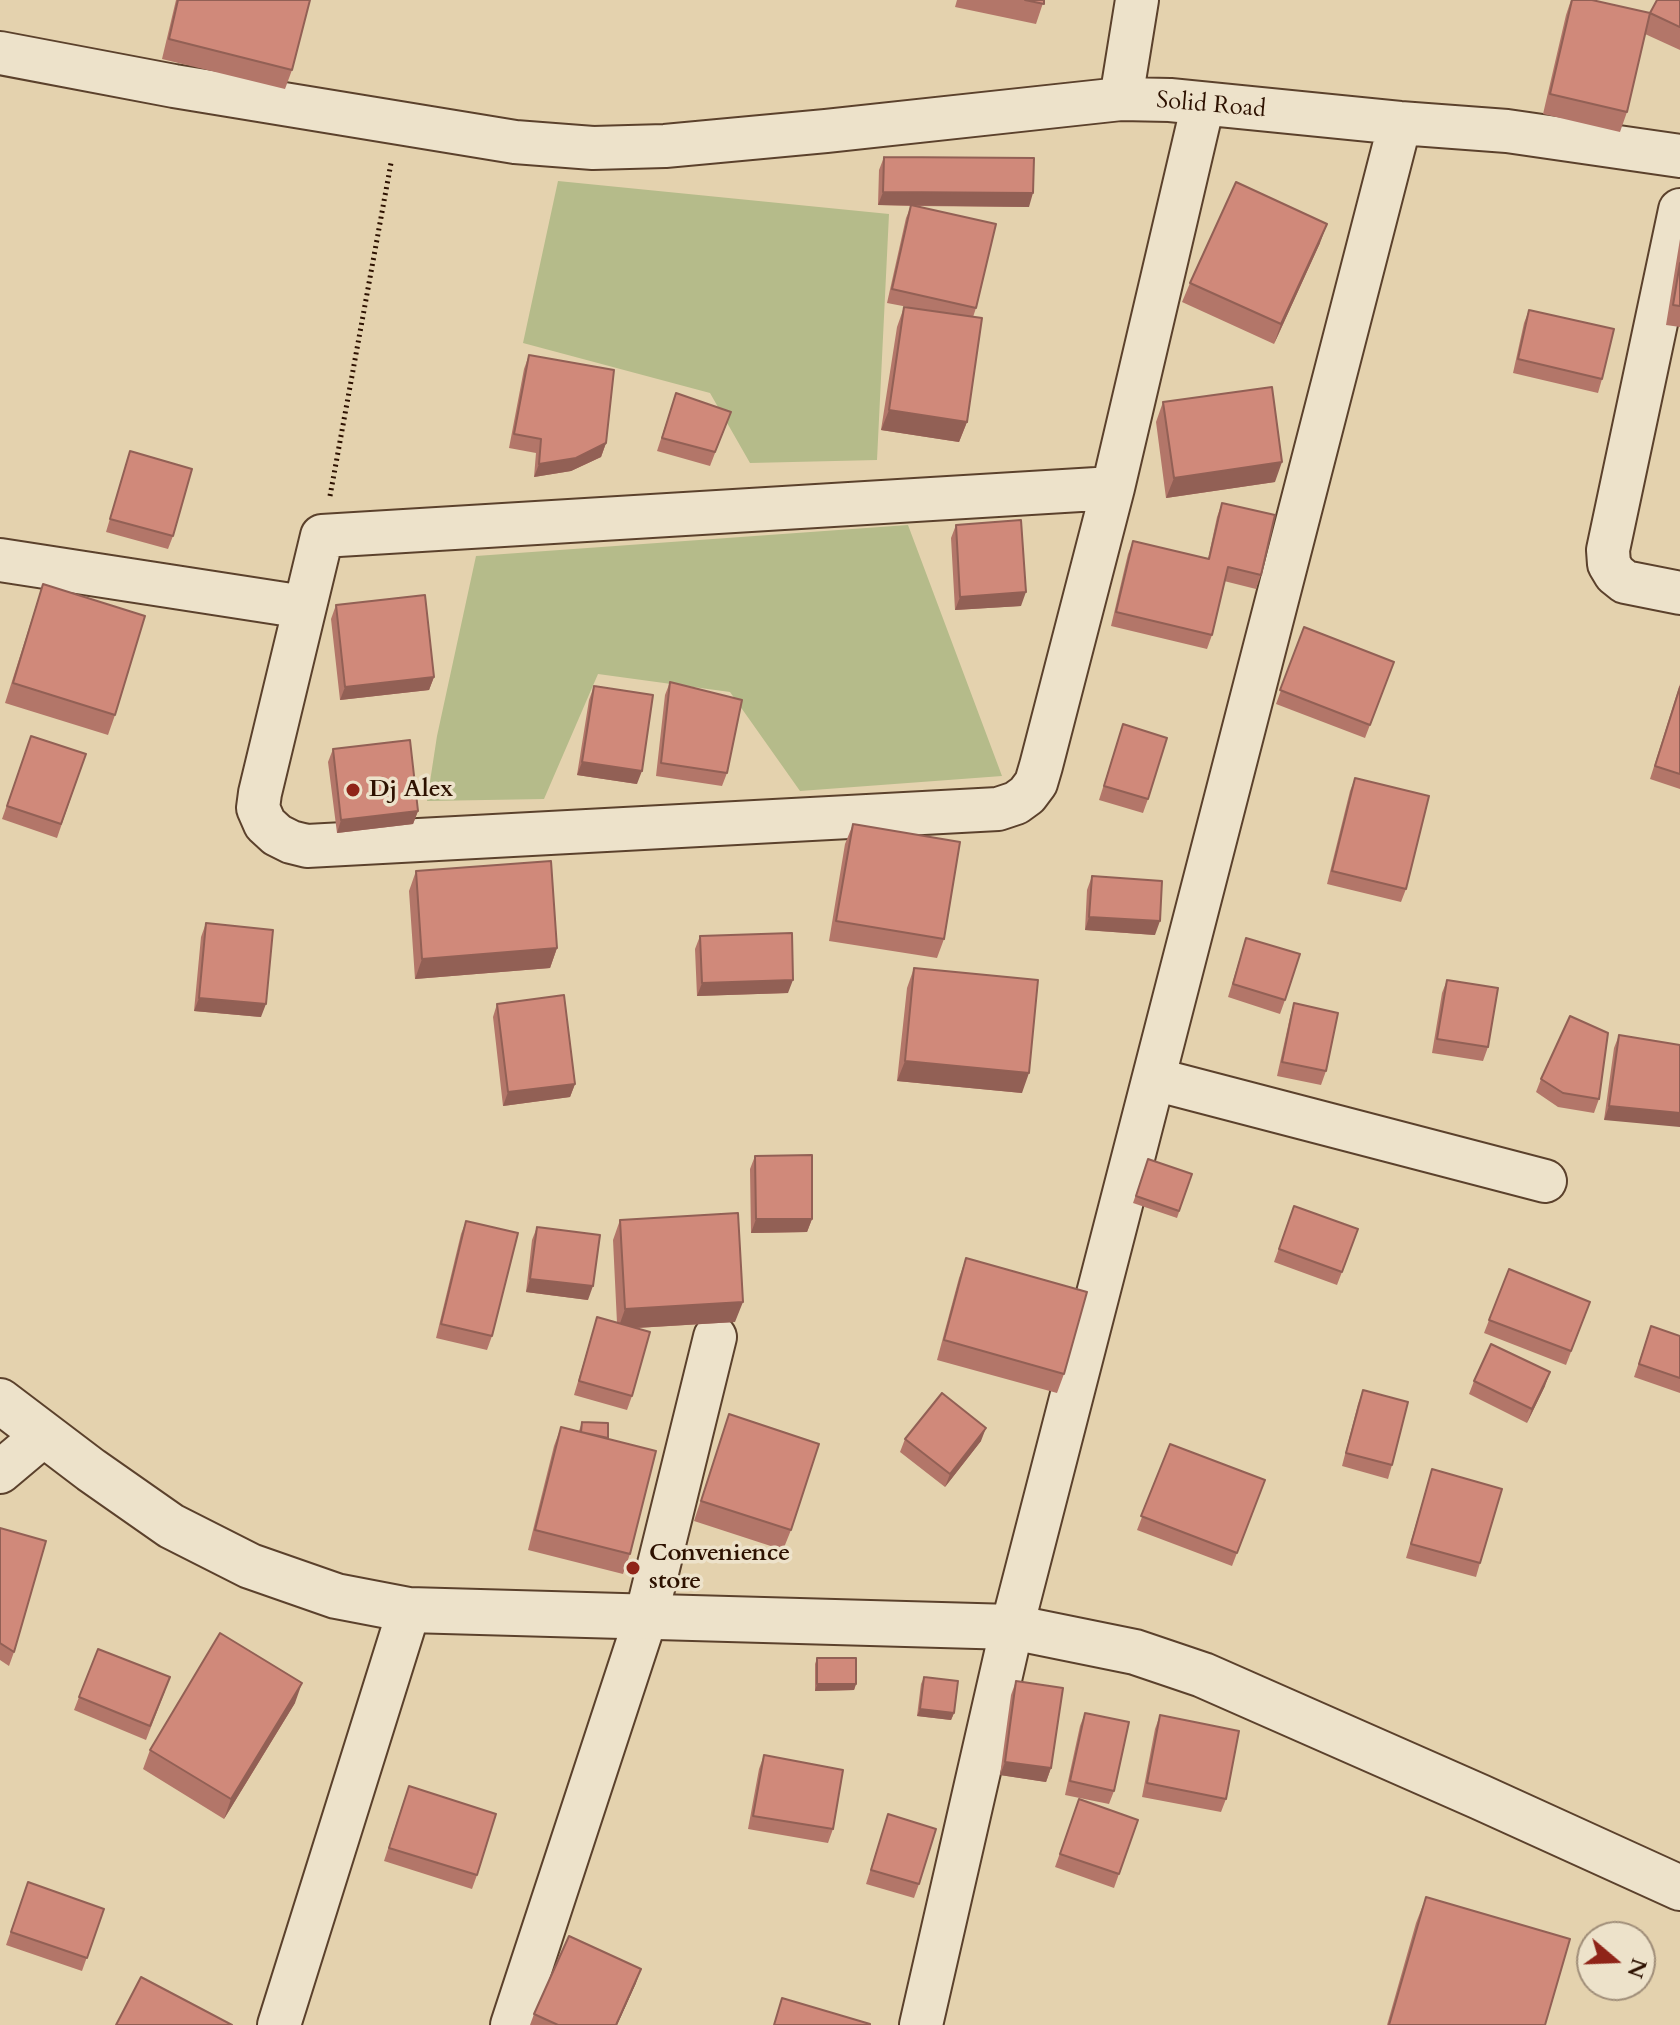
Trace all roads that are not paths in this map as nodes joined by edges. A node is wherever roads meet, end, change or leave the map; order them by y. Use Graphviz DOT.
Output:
graph roads {
  1 [pos="1137,0"];
  2 [pos="0,53"];
  3 [pos="1121,99"];
  4 [pos="1203,104"];
  5 [pos="1400,123"];
  6 [pos="1680,156"];
  7 [pos="1680,210"];
  8 [pos="1113,488"];
  9 [pos="0,560"];
  10 [pos="1680,593"];
  11 [pos="304,607"];
  12 [pos="1154,1079"];
  13 [pos="1545,1181"];
  14 [pos="715,1337"];
  15 [pos="0,1401"];
  16 [pos="44,1435"];
  17 [pos="0,1472"];
  18 [pos="409,1610"];
  19 [pos="646,1617"];
  20 [pos="1012,1627"];
  21 [pos="1680,1888"];
  22 [pos="279,2025"];
  23 [pos="512,2025"];
  24 [pos="921,2025"];
  1 -- 3 [label="street, Solid Road"];
  2 -- 3 [label="street"];
  3 -- 4 [label="street, Solid Road"];
  4 -- 5 [label="street, Solid Road"];
  4 -- 8 [label="street"];
  5 -- 6 [label="street, Solid Road"];
  5 -- 12 [label="street"];
  7 -- 10 [label="street"];
  8 -- 11 [label="street"];
  8 -- 11 [label="street"];
  9 -- 11 [label="street"];
  12 -- 13 [label="street"];
  12 -- 20 [label="street"];
  14 -- 19 [label="street"];
  15 -- 16 [label="street"];
  16 -- 17 [label="street"];
  16 -- 18 [label="street"];
  18 -- 19 [label="street"];
  18 -- 22 [label="street"];
  19 -- 20 [label="street"];
  19 -- 23 [label="street"];
  20 -- 21 [label="street"];
  20 -- 24 [label="street"];
}
